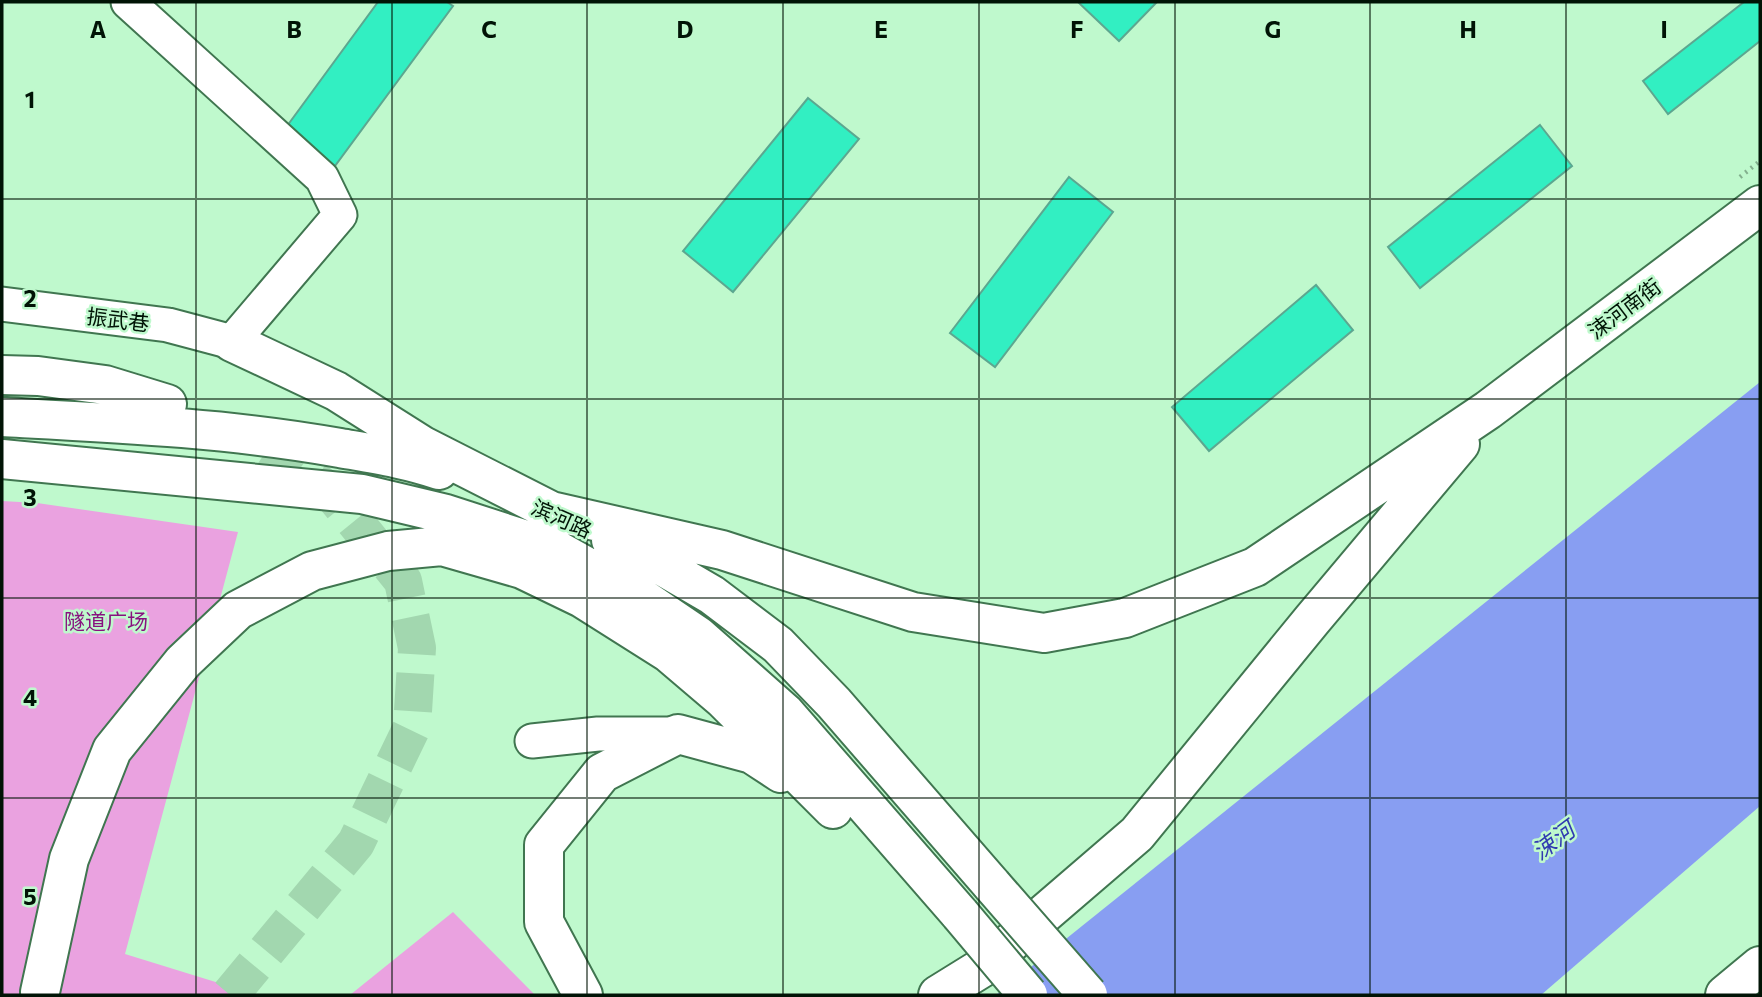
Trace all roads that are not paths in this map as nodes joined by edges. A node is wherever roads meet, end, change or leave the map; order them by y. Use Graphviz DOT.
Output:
graph roads {
  1 [pos="128,2"];
  2 [pos="1760,205"];
  3 [pos="2,304"];
  4 [pos="232,342"];
  5 [pos="2,375"];
  6 [pos="167,404"];
  7 [pos="1488,410"];
  8 [pos="2,417"];
  9 [pos="2,459"];
  10 [pos="551,511"];
  11 [pos="678,734"];
  12 [pos="532,741"];
  13 [pos="832,809"];
  14 [pos="953,907"];
  15 [pos="1760,966"];
  16 [pos="40,992"];
  17 [pos="583,995"];
  18 [pos="938,995"];
  19 [pos="1028,995"];
  20 [pos="1088,995"];
  21 [pos="1725,995"];
  1 -- 4 [label="street"];
  2 -- 7 [label="main road, 涑河南街"];
  3 -- 4 [label="street, 振武巷"];
  4 -- 10 [label="main road"];
  5 -- 6 [label="main road"];
  7 -- 10 [label="main road"];
  7 -- 18 [label="main road"];
  8 -- 10 [label="main road, 滨河路"];
  9 -- 14 [label="main road, 滨河路"];
  10 -- 20 [label="main road, 滨河路, bridge"];
  11 -- 12 [label="street"];
  11 -- 13 [label="main road"];
  11 -- 17 [label="main road"];
  13 -- 14 [label="main road"];
  13 -- 16 [label="main road"];
  14 -- 19 [label="main road, bridge"];
  15 -- 21 [label="main road"];
}
